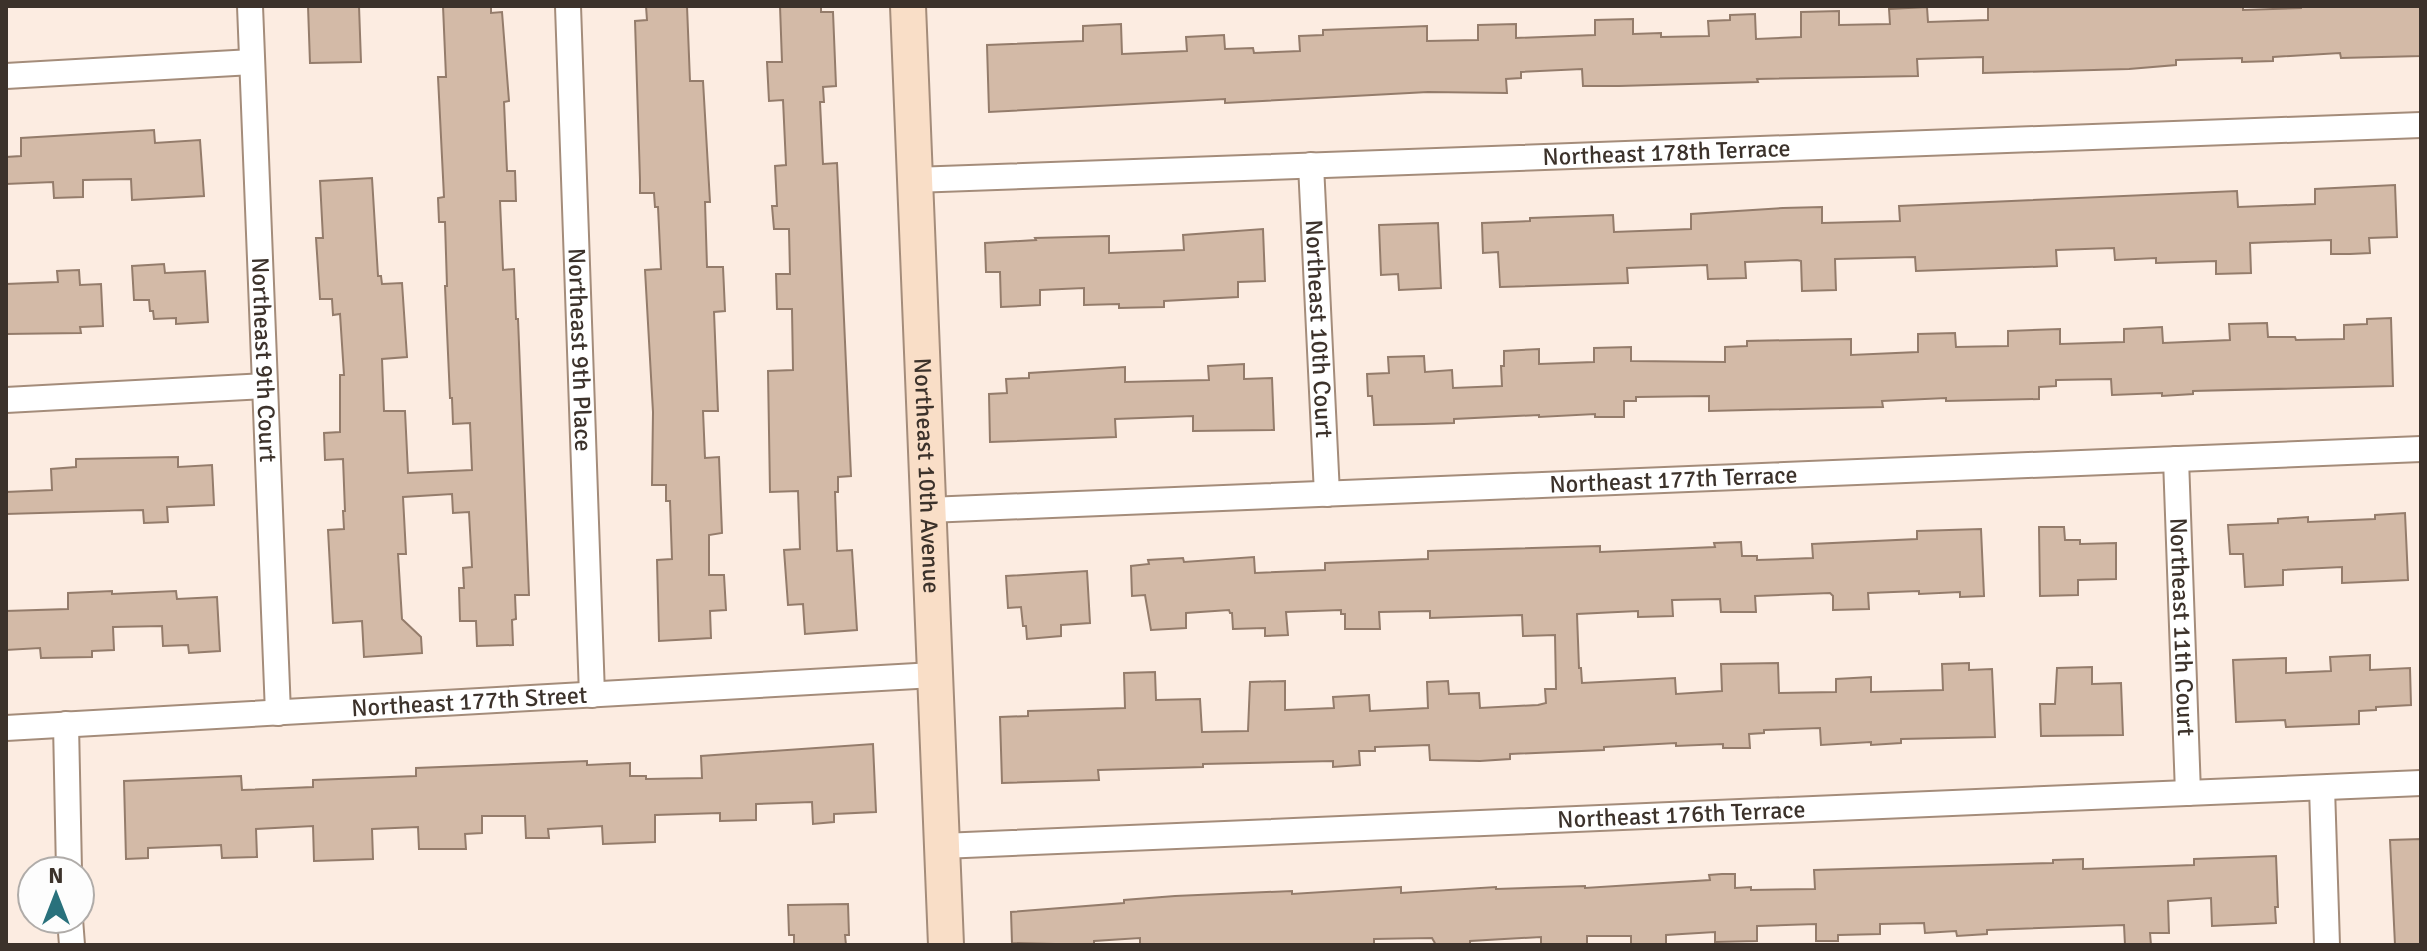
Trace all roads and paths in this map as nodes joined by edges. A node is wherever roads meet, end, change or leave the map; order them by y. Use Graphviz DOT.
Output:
graph roads {
  1 [pos="250,6"];
  2 [pos="568,6"];
  3 [pos="908,6"];
  4 [pos="252,62"];
  5 [pos="6,76"];
  6 [pos="2421,125"];
  7 [pos="1311,165"];
  8 [pos="913,180"];
  9 [pos="265,386"];
  10 [pos="6,400"];
  11 [pos="2421,449"];
  12 [pos="2176,459"];
  13 [pos="1327,494"];
  14 [pos="928,510"];
  15 [pos="934,675"];
  16 [pos="592,695"];
  17 [pos="278,713"];
  18 [pos="66,724"];
  19 [pos="6,728"];
  20 [pos="2421,783"];
  21 [pos="2322,788"];
  22 [pos="2188,793"];
  23 [pos="942,846"];
  24 [pos="69,855"];
  25 [pos="946,945"];
  26 [pos="2327,945"];
  1 -- 4 [label="street, Northeast 9th Court"];
  2 -- 16 [label="street, Northeast 9th Place"];
  3 -- 8 [label="street, Northeast 10th Avenue"];
  4 -- 5 [label="street"];
  4 -- 9 [label="street, Northeast 9th Court"];
  6 -- 7 [label="street, Northeast 178th Terrace"];
  7 -- 8 [label="street, Northeast 178th Terrace"];
  7 -- 13 [label="street, Northeast 10th Court"];
  8 -- 14 [label="street, Northeast 10th Avenue"];
  9 -- 10 [label="street"];
  9 -- 17 [label="street, Northeast 9th Court"];
  11 -- 12 [label="street, Northeast 177th Terrace"];
  12 -- 13 [label="street, Northeast 177th Terrace"];
  12 -- 22 [label="street, Northeast 11th Court"];
  13 -- 14 [label="street, Northeast 177th Terrace"];
  14 -- 15 [label="street, Northeast 10th Avenue"];
  15 -- 16 [label="street, Northeast 177th Street"];
  15 -- 23 [label="street, Northeast 10th Avenue"];
  16 -- 17 [label="street, Northeast 177th Street"];
  17 -- 18 [label="street, Northeast 177th Street"];
  18 -- 19 [label="street, Northeast 177th Street"];
  18 -- 24 [label="street"];
  20 -- 21 [label="street, Northeast 176th Terrace"];
  21 -- 22 [label="street, Northeast 176th Terrace"];
  21 -- 26 [label="street"];
  22 -- 23 [label="street, Northeast 176th Terrace"];
  23 -- 25 [label="street, Northeast 10th Avenue"];
}
